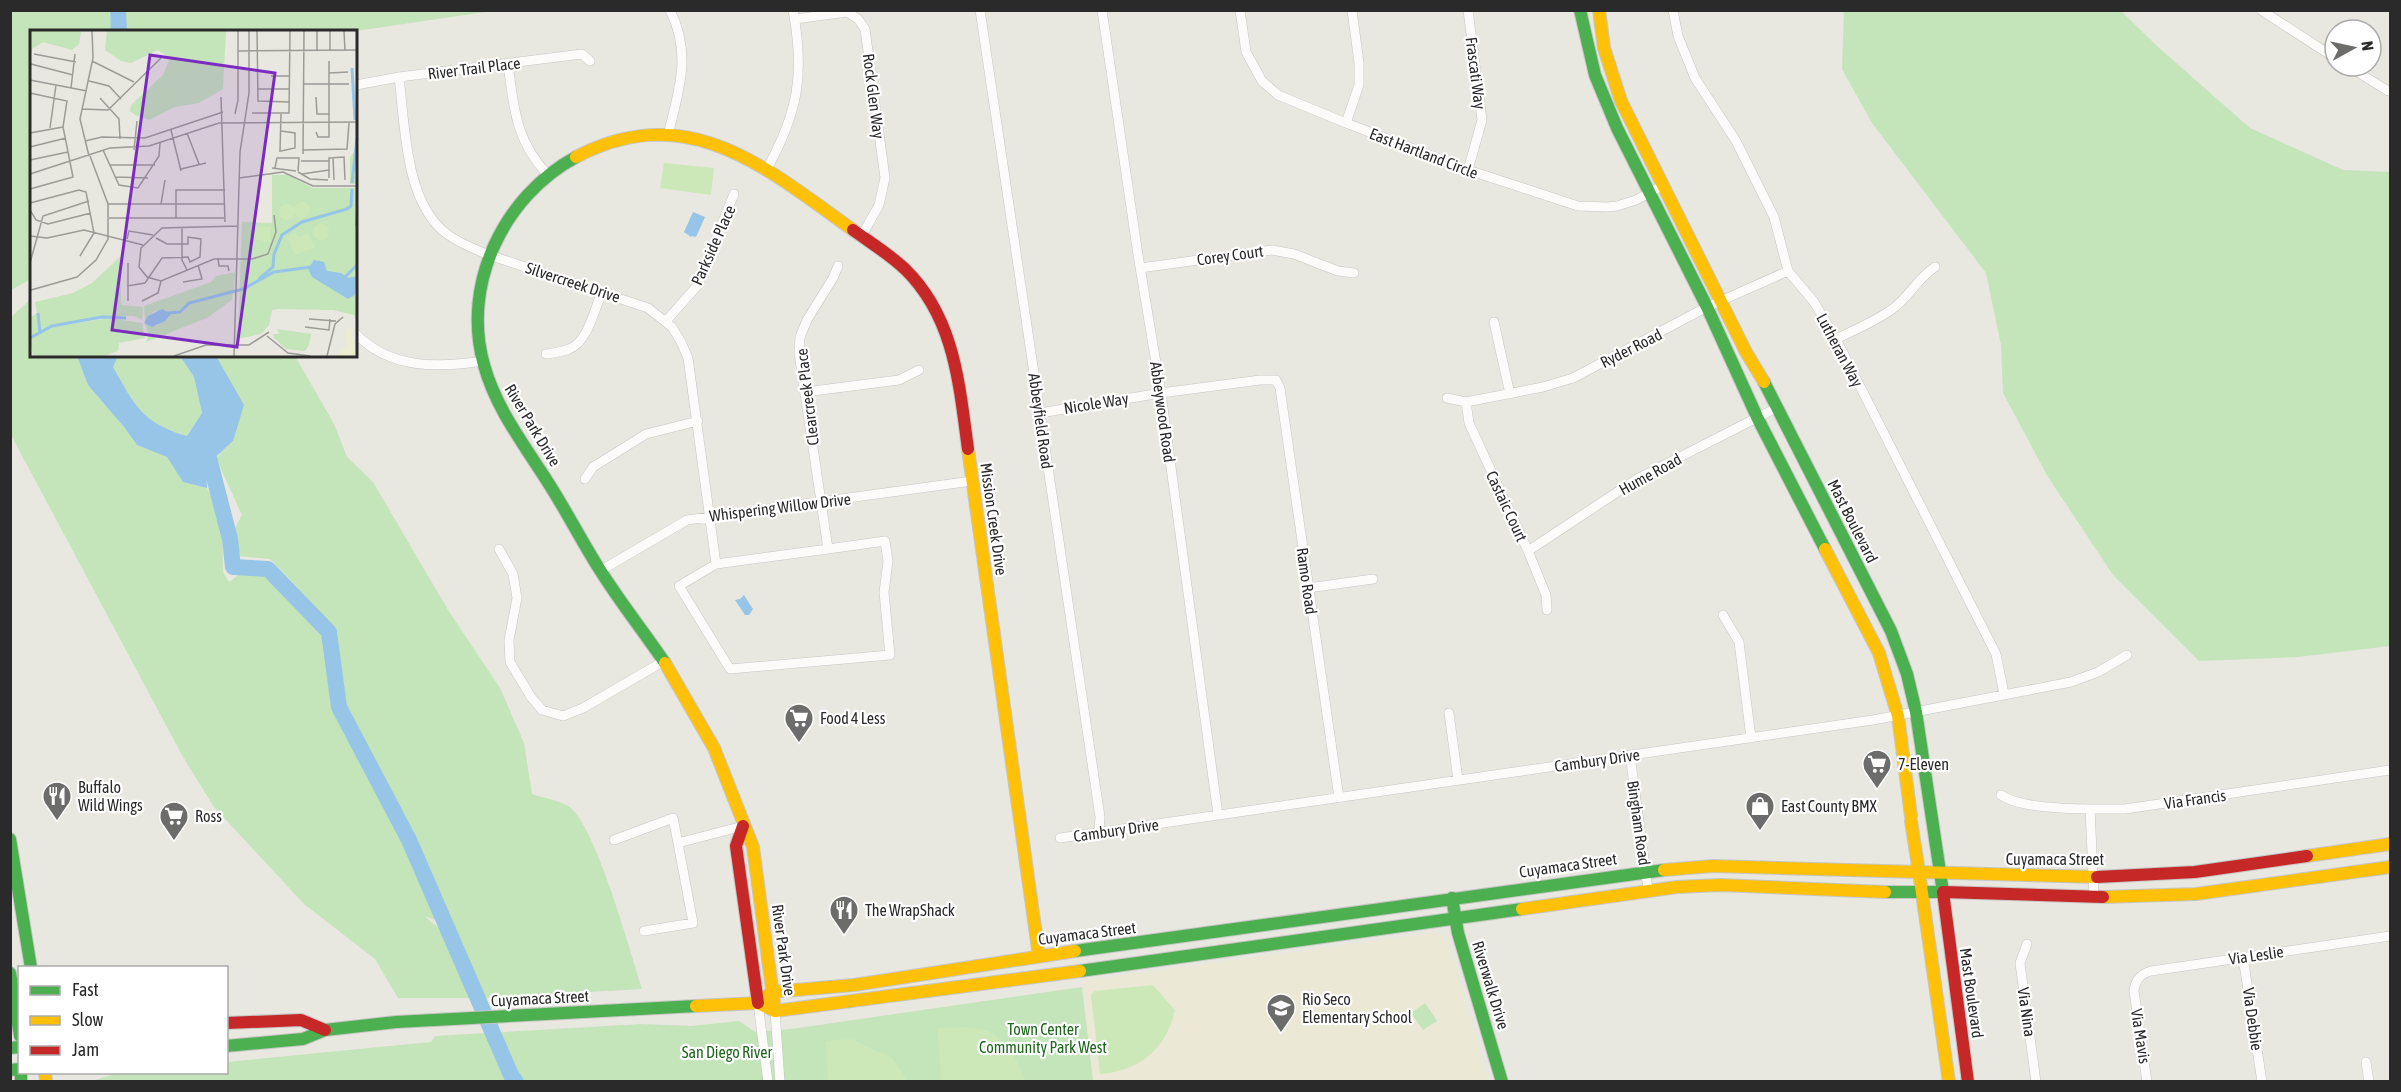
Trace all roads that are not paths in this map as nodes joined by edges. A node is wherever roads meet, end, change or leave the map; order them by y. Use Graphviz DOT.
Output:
graph roads {
  1 [pos="670,10"];
  2 [pos="980,10"];
  3 [pos="1102,10"];
  4 [pos="1240,10"];
  5 [pos="1352,10"];
  6 [pos="1468,10"];
  7 [pos="1580,10"];
  8 [pos="1599,10"];
  9 [pos="1673,10"];
  10 [pos="2261,10"];
  11 [pos="794,15"];
  12 [pos="2323,50"];
  13 [pos="590,61"];
  14 [pos="508,64"];
  15 [pos="399,77"];
  16 [pos="2367,78"];
  17 [pos="357,86"];
  18 [pos="2388,91"];
  19 [pos="1346,123"];
  20 [pos="668,135"];
  21 [pos="767,169"];
  22 [pos="1468,170"];
  23 [pos="547,174"];
  24 [pos="1664,185"];
  25 [pos="1648,192"];
  26 [pos="734,194"];
  27 [pos="861,237"];
  28 [pos="489,255"];
  29 [pos="838,266"];
  30 [pos="1935,267"];
  31 [pos="1140,268"];
  32 [pos="1788,270"];
  33 [pos="1354,273"];
  34 [pos="602,292"];
  35 [pos="1721,301"];
  36 [pos="1707,308"];
  37 [pos="666,321"];
  38 [pos="1494,322"];
  39 [pos="357,335"];
  40 [pos="1836,339"];
  41 [pos="546,354"];
  42 [pos="483,361"];
  43 [pos="919,370"];
  44 [pos="1260,380"];
  45 [pos="805,392"];
  46 [pos="1161,393"];
  47 [pos="1510,394"];
  48 [pos="1447,398"];
  49 [pos="1466,402"];
  50 [pos="1778,407"];
  51 [pos="1040,413"];
  52 [pos="1758,419"];
  53 [pos="698,421"];
  54 [pos="585,479"];
  55 [pos="972,481"];
  56 [pos="821,502"];
  57 [pos="711,515"];
  58 [pos="499,549"];
  59 [pos="828,549"];
  60 [pos="1528,551"];
  61 [pos="716,564"];
  62 [pos="600,571"];
  63 [pos="1372,579"];
  64 [pos="1308,588"];
  65 [pos="1547,610"];
  66 [pos="1723,615"];
  67 [pos="2127,655"];
  68 [pos="664,661"];
  69 [pos="2004,694"];
  70 [pos="1916,712"];
  71 [pos="1449,713"];
  72 [pos="1898,716"];
  73 [pos="1751,738"];
  74 [pos="1630,755"];
  75 [pos="2391,770"];
  76 [pos="1458,780"];
  77 [pos="2001,795"];
  78 [pos="1339,798"];
  79 [pos="2090,809"];
  80 [pos="1218,815"];
  81 [pos="742,826"];
  82 [pos="1100,831"];
  83 [pos="1060,838"];
  84 [pos="10,839"];
  85 [pos="614,840"];
  86 [pos="678,843"];
  87 [pos="2391,844"];
  88 [pos="2391,867"];
  89 [pos="1646,871"];
  90 [pos="1919,872"];
  91 [pos="1940,873"];
  92 [pos="2093,877"];
  93 [pos="1648,890"];
  94 [pos="1943,892"];
  95 [pos="1922,893"];
  96 [pos="2094,897"];
  97 [pos="1452,898"];
  98 [pos="1455,917"];
  99 [pos="644,931"];
  100 [pos="2391,936"];
  101 [pos="1168,940"];
  102 [pos="2027,944"];
  103 [pos="1039,956"];
  104 [pos="2243,957"];
  105 [pos="1170,958"];
  106 [pos="31,966"];
  107 [pos="10,973"];
  108 [pos="772,992"];
  109 [pos="2134,992"];
  110 [pos="758,1003"];
  111 [pos="775,1011"];
  112 [pos="18,1023"];
  113 [pos="228,1023"];
  114 [pos="325,1030"];
  115 [pos="228,1046"];
  116 [pos="2366,1062"];
  117 [pos="768,1082"];
  118 [pos="780,1082"];
  119 [pos="1502,1082"];
  120 [pos="1949,1082"];
  121 [pos="1968,1082"];
  122 [pos="2036,1082"];
  123 [pos="2147,1082"];
  124 [pos="2262,1082"];
  125 [pos="2369,1082"];
  1 -- 20 [label="street"];
  2 -- 51 [label="street, Abbeyfield Road"];
  3 -- 31 [label="street, Abbeywood Road"];
  4 -- 19 [label="street, East Hartland Circle"];
  5 -- 19 [label="street"];
  6 -- 22 [label="street, Frascati Way"];
  7 -- 25 [label="main road"];
  8 -- 24 [label="main road, Mast Boulevard"];
  9 -- 32 [label="street, Lutheran Way"];
  10 -- 12 [label="street"];
  11 -- 21 [label="street"];
  11 -- 27 [label="street, Rock Glen Way"];
  13 -- 14 [label="street, River Trail Place"];
  14 -- 15 [label="street, River Trail Place"];
  14 -- 23 [label="street"];
  15 -- 17 [label="street, River Trail Place"];
  15 -- 28 [label="street, Silvercreek Drive"];
  16 -- 18 [label="street"];
  19 -- 22 [label="street, East Hartland Circle"];
  20 -- 21 [label="main road, River Park Drive"];
  20 -- 23 [label="main road, River Park Drive"];
  21 -- 27 [label="main road, Mission Creek Drive"];
  22 -- 25 [label="street, East Hartland Circle"];
  23 -- 28 [label="main road, River Park Drive"];
  24 -- 25 [label="street, East Hartland Circle"];
  24 -- 35 [label="main road, Mast Boulevard"];
  25 -- 36 [label="main road"];
  26 -- 37 [label="street, Parkside Place"];
  27 -- 55 [label="main road, Mission Creek Drive"];
  28 -- 34 [label="street, Silvercreek Drive"];
  28 -- 42 [label="main road, River Park Drive"];
  29 -- 45 [label="street, Clearcreek Place"];
  30 -- 40 [label="street"];
  31 -- 33 [label="street, Corey Court"];
  31 -- 46 [label="street, Abbeywood Road"];
  32 -- 35 [label="street, Ryder Road"];
  32 -- 40 [label="street, Lutheran Way"];
  34 -- 37 [label="street, Silvercreek Drive"];
  34 -- 41 [label="street"];
  35 -- 36 [label="street, Ryder Road"];
  35 -- 50 [label="main road, Mast Boulevard"];
  36 -- 47 [label="street, Ryder Road"];
  36 -- 52 [label="main road"];
  37 -- 53 [label="street, Silvercreek Drive"];
  38 -- 47 [label="street"];
  39 -- 42 [label="street"];
  40 -- 69 [label="street, Lutheran Way"];
  42 -- 62 [label="main road, River Park Drive"];
  43 -- 45 [label="street"];
  44 -- 46 [label="street, Nicole Way"];
  44 -- 64 [label="street, Ramo Road"];
  45 -- 56 [label="street, Clearcreek Place"];
  46 -- 51 [label="street, Nicole Way"];
  46 -- 80 [label="street, Abbeywood Road"];
  47 -- 49 [label="street, Ryder Road"];
  48 -- 49 [label="street"];
  49 -- 60 [label="street, Castaic Court"];
  50 -- 52 [label="street, Hume Road"];
  50 -- 70 [label="main road, Mast Boulevard"];
  51 -- 82 [label="street, Abbeyfield Road"];
  52 -- 60 [label="street, Hume Road"];
  52 -- 72 [label="main road"];
  53 -- 54 [label="street"];
  53 -- 57 [label="street, Silvercreek Drive"];
  55 -- 56 [label="street, Whispering Willow Drive"];
  55 -- 103 [label="main road, Mission Creek Drive"];
  56 -- 57 [label="street, Whispering Willow Drive"];
  56 -- 59 [label="street, Clearcreek Place"];
  57 -- 61 [label="street, Silvercreek Drive"];
  57 -- 62 [label="street, Whispering Willow Drive"];
  58 -- 68 [label="street"];
  59 -- 61 [label="street"];
  59 -- 61 [label="street"];
  60 -- 65 [label="street, Castaic Court"];
  62 -- 68 [label="main road, River Park Drive"];
  63 -- 64 [label="street"];
  64 -- 78 [label="street, Ramo Road"];
  66 -- 73 [label="street"];
  67 -- 69 [label="street, Cambury Drive"];
  68 -- 81 [label="main road, River Park Drive"];
  69 -- 70 [label="street, Cambury Drive"];
  70 -- 72 [label="street, Cambury Drive"];
  70 -- 91 [label="main road, Mast Boulevard"];
  71 -- 76 [label="street"];
  72 -- 73 [label="street, Cambury Drive"];
  72 -- 90 [label="main road"];
  73 -- 74 [label="street, Cambury Drive"];
  74 -- 76 [label="street, Cambury Drive"];
  74 -- 89 [label="street, Bingham Road"];
  75 -- 79 [label="street, Via Francis"];
  76 -- 78 [label="street, Cambury Drive"];
  77 -- 79 [label="street, Via Francis"];
  78 -- 80 [label="street, Cambury Drive"];
  79 -- 92 [label="street"];
  80 -- 82 [label="street, Cambury Drive"];
  81 -- 86 [label="street"];
  81 -- 108 [label="main road, River Park Drive"];
  81 -- 110 [label="main road, River Park Drive"];
  82 -- 83 [label="street, Cambury Drive"];
  84 -- 106 [label="main road"];
  85 -- 86 [label="street"];
  86 -- 99 [label="street"];
  87 -- 92 [label="main road, Cuyamaca Street"];
  88 -- 96 [label="main road"];
  89 -- 90 [label="main road, Cuyamaca Street"];
  89 -- 93 [label="street, Bingham Road"];
  89 -- 97 [label="main road, Cuyamaca Street"];
  90 -- 91 [label="main road, Cuyamaca Street"];
  90 -- 95 [label="main road"];
  91 -- 92 [label="main road, Cuyamaca Street"];
  91 -- 94 [label="main road, Mast Boulevard"];
  92 -- 96 [label="street"];
  93 -- 95 [label="main road"];
  93 -- 98 [label="main road"];
  94 -- 95 [label="main road"];
  94 -- 96 [label="main road"];
  94 -- 121 [label="main road, Mast Boulevard"];
  95 -- 120 [label="main road"];
  97 -- 98 [label="main road, Riverwalk Drive"];
  97 -- 101 [label="main road, Cuyamaca Street"];
  98 -- 105 [label="main road"];
  98 -- 119 [label="main road, Riverwalk Drive"];
  100 -- 104 [label="street, Via Leslie"];
  101 -- 103 [label="main road, Cuyamaca Street"];
  101 -- 105 [label="main road"];
  102 -- 122 [label="street, Via Nina"];
  103 -- 108 [label="main road, Cuyamaca Street"];
  104 -- 109 [label="street, Via Leslie"];
  104 -- 124 [label="street, Via Debbie"];
  105 -- 111 [label="main road"];
  107 -- 112 [label="main road"];
  108 -- 110 [label="main road"];
  108 -- 111 [label="main road, River Park Drive"];
  109 -- 123 [label="street, Via Mavis"];
  110 -- 111 [label="main road, Cuyamaca Street"];
  110 -- 114 [label="main road, Cuyamaca Street"];
  110 -- 117 [label="street, River Park Drive"];
  111 -- 118 [label="street, River Park Drive"];
  113 -- 114 [label="main road, Cuyamaca Street"];
  114 -- 115 [label="main road, Cuyamaca Street"];
  116 -- 125 [label="street"];
}
